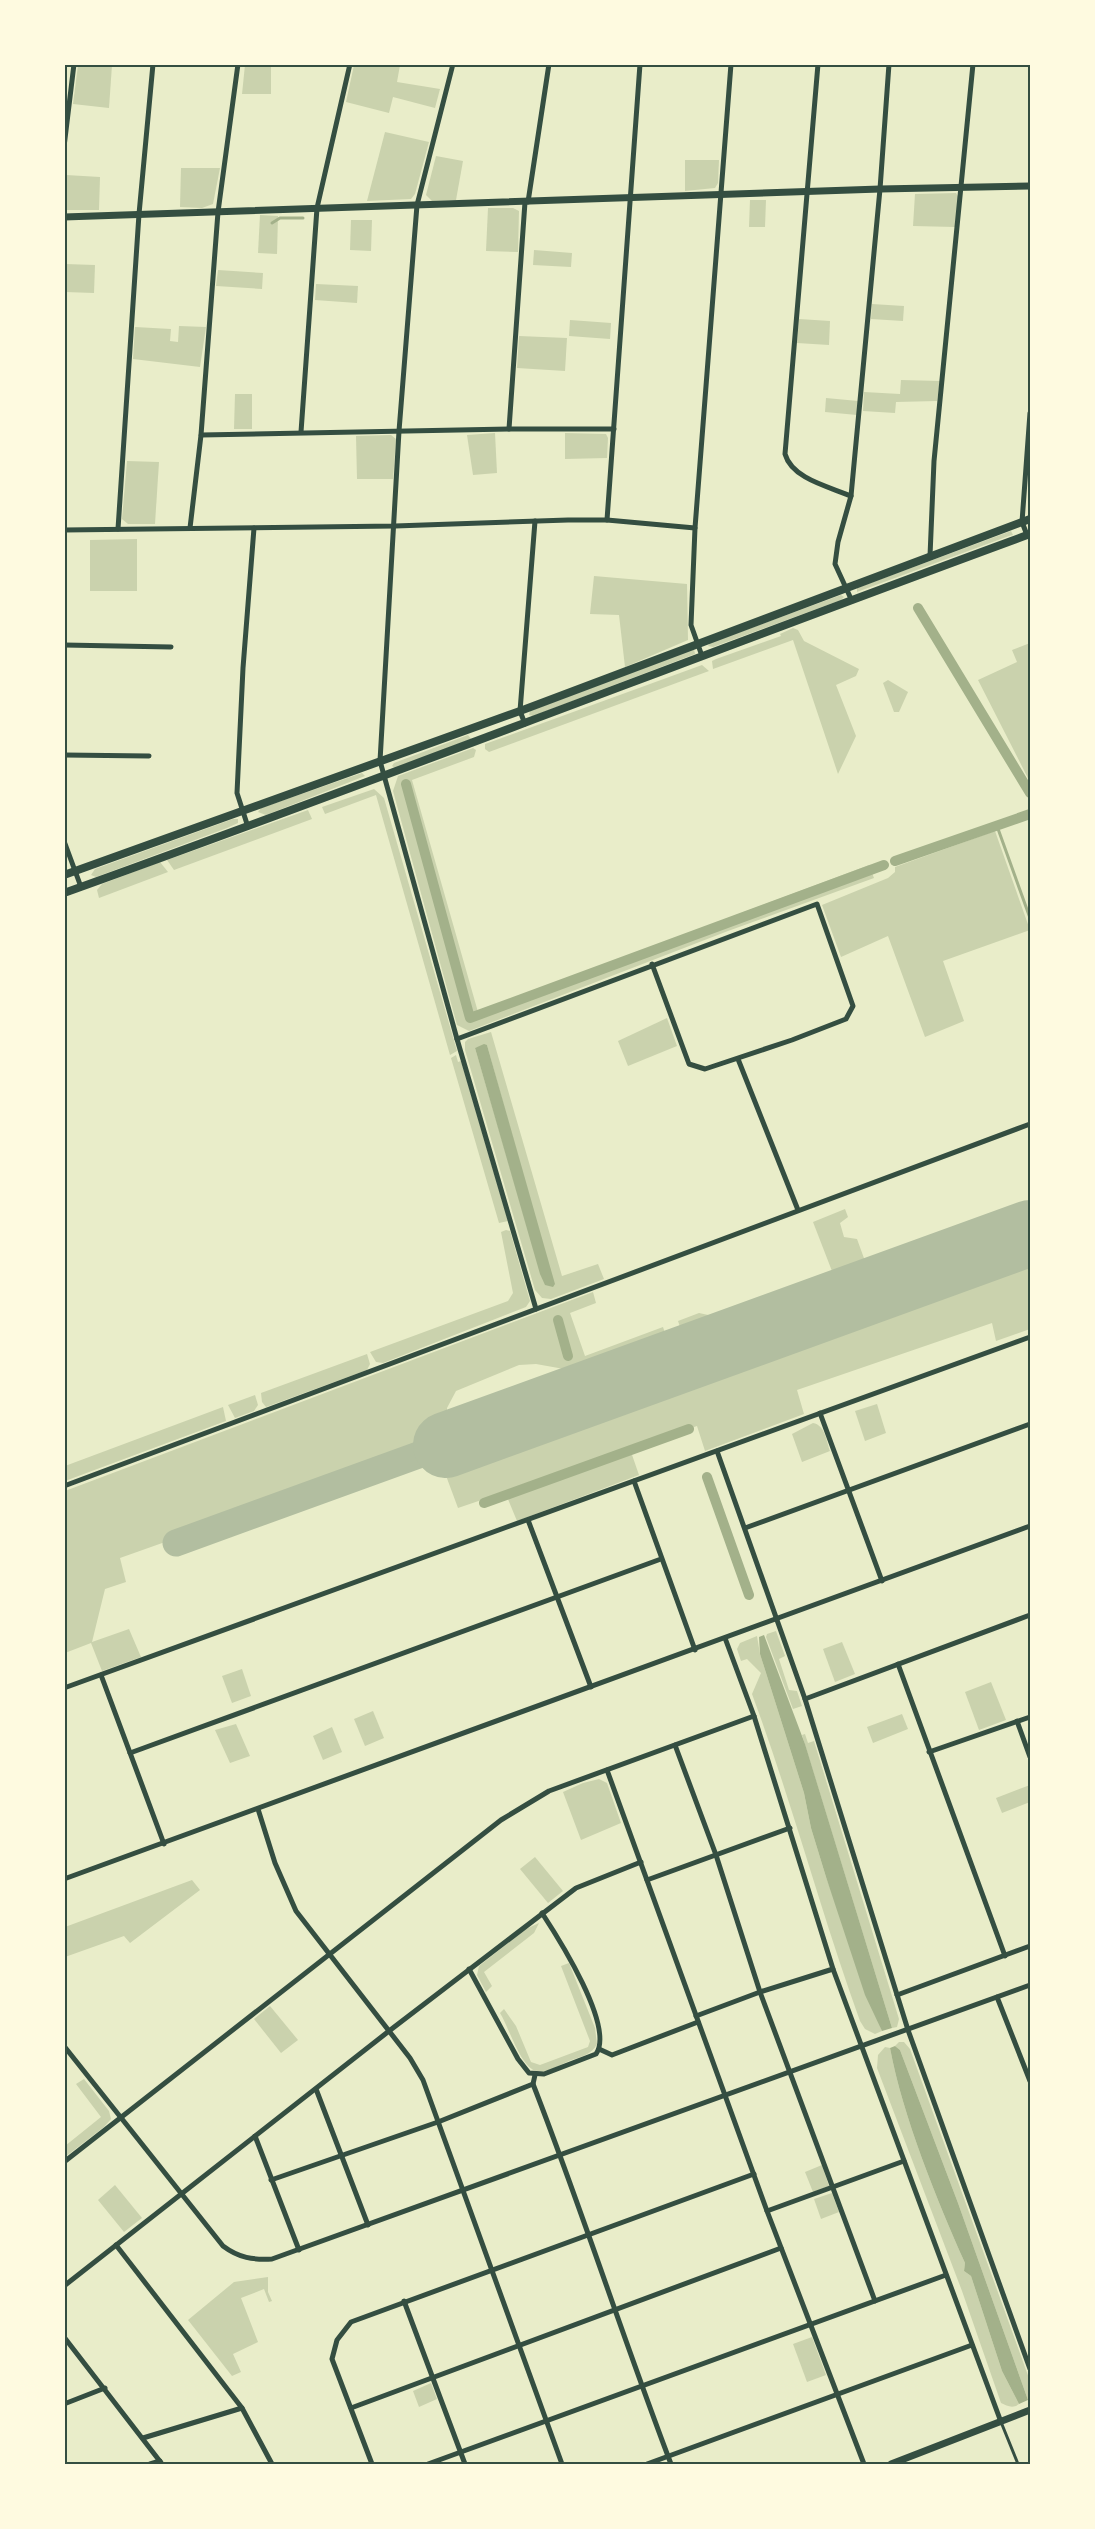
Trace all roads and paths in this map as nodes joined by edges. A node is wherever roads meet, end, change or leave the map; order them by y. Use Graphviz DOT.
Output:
graph roads {
  1 [pos="74,64"];
  2 [pos="153,64"];
  3 [pos="238,64"];
  4 [pos="350,64"];
  5 [pos="453,64"];
  6 [pos="549,64"];
  7 [pos="640,64"];
  8 [pos="731,64"];
  9 [pos="818,64"];
  10 [pos="889,64"];
  11 [pos="973,64"];
  12 [pos="64,147"];
  13 [pos="1030,186"];
  14 [pos="962,188"];
  15 [pos="880,189"];
  16 [pos="807,192"];
  17 [pos="720,195"];
  18 [pos="629,197"];
  19 [pos="527,202"];
  20 [pos="417,205"];
  21 [pos="318,208"];
  22 [pos="218,212"];
  23 [pos="138,214"];
  24 [pos="64,217"];
  25 [pos="1030,413"];
  26 [pos="509,429"];
  27 [pos="614,429"];
  28 [pos="399,431"];
  29 [pos="301,432"];
  30 [pos="201,435"];
  31 [pos="851,496"];
  32 [pos="535,520"];
  33 [pos="607,520"];
  34 [pos="1026,520"];
  35 [pos="395,526"];
  36 [pos="190,528"];
  37 [pos="254,528"];
  38 [pos="696,528"];
  39 [pos="118,529"];
  40 [pos="64,530"];
  41 [pos="1029,535"];
  42 [pos="930,556"];
  43 [pos="846,588"];
  44 [pos="852,601"];
  45 [pos="698,644"];
  46 [pos="64,645"];
  47 [pos="171,647"];
  48 [pos="702,657"];
  49 [pos="520,711"];
  50 [pos="525,724"];
  51 [pos="64,755"];
  52 [pos="149,756"];
  53 [pos="380,761"];
  54 [pos="383,777"];
  55 [pos="243,810"];
  56 [pos="248,827"];
  57 [pos="64,841"];
  58 [pos="75,871"];
  59 [pos="64,875"];
  60 [pos="81,887"];
  61 [pos="64,893"];
  62 [pos="652,964"];
  63 [pos="457,1039"];
  64 [pos="738,1059"];
  65 [pos="1030,1124"];
  66 [pos="798,1210"];
  67 [pos="536,1309"];
  68 [pos="1030,1336"];
  69 [pos="820,1413"];
  70 [pos="1030,1424"];
  71 [pos="717,1451"];
  72 [pos="634,1481"];
  73 [pos="64,1486"];
  74 [pos="849,1491"];
  75 [pos="528,1520"];
  76 [pos="1030,1526"];
  77 [pos="745,1528"];
  78 [pos="660,1559"];
  79 [pos="882,1581"];
  80 [pos="558,1596"];
  81 [pos="1030,1615"];
  82 [pos="776,1619"];
  83 [pos="725,1638"];
  84 [pos="695,1650"];
  85 [pos="898,1664"];
  86 [pos="101,1675"];
  87 [pos="591,1687"];
  88 [pos="64,1688"];
  89 [pos="805,1699"];
  90 [pos="754,1716"];
  91 [pos="1030,1717"];
  92 [pos="1017,1722"];
  93 [pos="675,1745"];
  94 [pos="929,1752"];
  95 [pos="130,1753"];
  96 [pos="1030,1757"];
  97 [pos="607,1770"];
  98 [pos="258,1809"];
  99 [pos="790,1827"];
  100 [pos="164,1844"];
  101 [pos="716,1855"];
  102 [pos="641,1862"];
  103 [pos="64,1870"];
  104 [pos="66,1879"];
  105 [pos="647,1880"];
  106 [pos="543,1913"];
  107 [pos="1030,1946"];
  108 [pos="329,1954"];
  109 [pos="1005,1956"];
  110 [pos="469,1969"];
  111 [pos="833,1969"];
  112 [pos="1030,1985"];
  113 [pos="760,1992"];
  114 [pos="897,1995"];
  115 [pos="997,1997"];
  116 [pos="697,2019"];
  117 [pos="908,2030"];
  118 [pos="389,2031"];
  119 [pos="64,2046"];
  120 [pos="863,2048"];
  121 [pos="599,2049"];
  122 [pos="790,2072"];
  123 [pos="535,2075"];
  124 [pos="1030,2081"];
  125 [pos="534,2084"];
  126 [pos="316,2089"];
  127 [pos="726,2097"];
  128 [pos="120,2118"];
  129 [pos="438,2122"];
  130 [pos="255,2136"];
  131 [pos="341,2155"];
  132 [pos="561,2155"];
  133 [pos="904,2161"];
  134 [pos="64,2162"];
  135 [pos="754,2174"];
  136 [pos="271,2180"];
  137 [pos="834,2187"];
  138 [pos="464,2190"];
  139 [pos="180,2194"];
  140 [pos="767,2211"];
  141 [pos="368,2225"];
  142 [pos="590,2234"];
  143 [pos="116,2245"];
  144 [pos="781,2247"];
  145 [pos="299,2250"];
  146 [pos="491,2269"];
  147 [pos="946,2275"];
  148 [pos="64,2286"];
  149 [pos="404,2301"];
  150 [pos="875,2301"];
  151 [pos="615,2310"];
  152 [pos="811,2324"];
  153 [pos="64,2337"];
  154 [pos="972,2345"];
  155 [pos="519,2346"];
  156 [pos="1030,2369"];
  157 [pos="434,2376"];
  158 [pos="105,2388"];
  159 [pos="642,2388"];
  160 [pos="836,2395"];
  161 [pos="64,2403"];
  162 [pos="242,2408"];
  163 [pos="351,2408"];
  164 [pos="1030,2410"];
  165 [pos="547,2421"];
  166 [pos="1001,2422"];
  167 [pos="143,2438"];
  168 [pos="460,2453"];
  169 [pos="668,2457"];
  170 [pos="161,2463"];
  171 [pos="150,2464"];
  172 [pos="272,2464"];
  173 [pos="372,2464"];
  174 [pos="428,2464"];
  175 [pos="465,2464"];
  176 [pos="562,2464"];
  177 [pos="648,2464"];
  178 [pos="671,2464"];
  179 [pos="864,2464"];
  180 [pos="891,2464"];
  181 [pos="1018,2464"];
  1 -- 12 [label="street"];
  2 -- 23 [label="street"];
  3 -- 22 [label="street"];
  4 -- 21 [label="street"];
  5 -- 20 [label="street"];
  6 -- 19 [label="street"];
  7 -- 18 [label="street"];
  8 -- 17 [label="street"];
  9 -- 16 [label="street"];
  10 -- 15 [label="street"];
  11 -- 14 [label="street"];
  13 -- 14 [label="street"];
  14 -- 15 [label="street"];
  14 -- 42 [label="street"];
  15 -- 16 [label="street"];
  15 -- 31 [label="street"];
  16 -- 17 [label="street"];
  16 -- 31 [label="street"];
  17 -- 18 [label="street"];
  17 -- 38 [label="street"];
  18 -- 19 [label="street"];
  18 -- 27 [label="street"];
  19 -- 20 [label="street"];
  19 -- 26 [label="street"];
  20 -- 21 [label="street"];
  20 -- 28 [label="street"];
  21 -- 22 [label="street"];
  21 -- 29 [label="street"];
  22 -- 23 [label="street"];
  22 -- 30 [label="street"];
  23 -- 24 [label="street"];
  23 -- 39 [label="street"];
  25 -- 34 [label="street"];
  26 -- 27 [label="street"];
  26 -- 28 [label="street"];
  27 -- 33 [label="street"];
  28 -- 29 [label="street"];
  28 -- 35 [label="street"];
  29 -- 30 [label="street"];
  30 -- 36 [label="street"];
  31 -- 43 [label="street"];
  32 -- 33 [label="street"];
  32 -- 35 [label="street"];
  32 -- 49 [label="street"];
  33 -- 38 [label="street"];
  34 -- 41 [label="street"];
  34 -- 42 [label="main road"];
  35 -- 37 [label="street"];
  35 -- 53 [label="street"];
  36 -- 37 [label="street"];
  36 -- 39 [label="street"];
  37 -- 55 [label="street"];
  38 -- 45 [label="street"];
  39 -- 40 [label="street"];
  41 -- 44 [label="main road"];
  42 -- 43 [label="main road"];
  43 -- 44 [label="street"];
  43 -- 45 [label="main road"];
  44 -- 48 [label="main road"];
  45 -- 48 [label="street"];
  45 -- 49 [label="main road"];
  46 -- 47 [label="street"];
  48 -- 50 [label="main road"];
  49 -- 50 [label="street"];
  49 -- 53 [label="main road"];
  50 -- 54 [label="main road"];
  51 -- 52 [label="street"];
  53 -- 54 [label="street"];
  53 -- 55 [label="main road"];
  54 -- 56 [label="main road"];
  54 -- 63 [label="street"];
  55 -- 56 [label="street"];
  55 -- 58 [label="main road"];
  56 -- 60 [label="main road"];
  57 -- 58 [label="street"];
  58 -- 59 [label="main road"];
  58 -- 60 [label="street"];
  60 -- 61 [label="main road"];
  62 -- 63 [label="street"];
  62 -- 64 [label="street"];
  62 -- 64 [label="street"];
  63 -- 67 [label="street"];
  64 -- 66 [label="street"];
  65 -- 66 [label="street"];
  66 -- 67 [label="street"];
  67 -- 73 [label="street"];
  68 -- 69 [label="street"];
  69 -- 71 [label="street"];
  69 -- 74 [label="street"];
  70 -- 74 [label="street"];
  71 -- 72 [label="street"];
  71 -- 77 [label="street"];
  72 -- 75 [label="street"];
  72 -- 78 [label="street"];
  74 -- 77 [label="street"];
  74 -- 79 [label="street"];
  75 -- 80 [label="street"];
  75 -- 86 [label="street"];
  76 -- 79 [label="street"];
  77 -- 82 [label="street"];
  78 -- 80 [label="street"];
  78 -- 84 [label="street"];
  79 -- 82 [label="street"];
  80 -- 87 [label="street"];
  80 -- 95 [label="street"];
  81 -- 85 [label="street"];
  82 -- 83 [label="street"];
  82 -- 89 [label="street"];
  83 -- 84 [label="street"];
  83 -- 90 [label="street"];
  84 -- 87 [label="street"];
  85 -- 89 [label="street"];
  85 -- 94 [label="street"];
  86 -- 88 [label="street"];
  86 -- 95 [label="street"];
  87 -- 98 [label="street"];
  89 -- 114 [label="street"];
  90 -- 93 [label="street"];
  90 -- 99 [label="street"];
  91 -- 92 [label="street"];
  92 -- 94 [label="street"];
  92 -- 96 [label="street"];
  93 -- 97 [label="street"];
  93 -- 101 [label="street"];
  94 -- 109 [label="street"];
  95 -- 100 [label="street"];
  97 -- 102 [label="street"];
  97 -- 108 [label="street"];
  98 -- 100 [label="street"];
  98 -- 108 [label="street"];
  99 -- 101 [label="street"];
  99 -- 111 [label="street"];
  100 -- 104 [label="street"];
  101 -- 105 [label="street"];
  101 -- 113 [label="street"];
  102 -- 105 [label="street"];
  102 -- 106 [label="street"];
  103 -- 104 [label="street"];
  105 -- 116 [label="street"];
  106 -- 110 [label="street"];
  106 -- 121 [label="street"];
  107 -- 109 [label="street"];
  108 -- 118 [label="street"];
  108 -- 128 [label="street"];
  109 -- 114 [label="street"];
  110 -- 118 [label="street"];
  110 -- 123 [label="street"];
  111 -- 113 [label="street"];
  111 -- 120 [label="street"];
  112 -- 115 [label="street"];
  113 -- 116 [label="street"];
  113 -- 122 [label="street"];
  114 -- 117 [label="street"];
  115 -- 117 [label="street"];
  115 -- 124 [label="street"];
  116 -- 121 [label="street"];
  116 -- 127 [label="street"];
  117 -- 120 [label="street"];
  117 -- 156 [label="street"];
  118 -- 126 [label="street"];
  118 -- 129 [label="street"];
  119 -- 128 [label="street"];
  120 -- 122 [label="street"];
  120 -- 133 [label="street"];
  121 -- 123 [label="street"];
  122 -- 127 [label="street"];
  122 -- 137 [label="street"];
  123 -- 125 [label="street"];
  125 -- 129 [label="street"];
  125 -- 132 [label="street"];
  126 -- 130 [label="street"];
  126 -- 131 [label="street"];
  127 -- 132 [label="street"];
  127 -- 135 [label="street"];
  128 -- 134 [label="street"];
  128 -- 139 [label="street"];
  129 -- 131 [label="street"];
  129 -- 138 [label="street"];
  130 -- 136 [label="street"];
  130 -- 139 [label="street"];
  131 -- 136 [label="street"];
  131 -- 141 [label="street"];
  132 -- 138 [label="street"];
  132 -- 142 [label="street"];
  133 -- 137 [label="street"];
  133 -- 147 [label="street"];
  135 -- 140 [label="street"];
  135 -- 142 [label="street"];
  136 -- 145 [label="street"];
  137 -- 140 [label="street"];
  137 -- 150 [label="street"];
  138 -- 141 [label="street"];
  138 -- 146 [label="street"];
  139 -- 143 [label="street"];
  139 -- 145 [label="street"];
  140 -- 144 [label="street"];
  141 -- 145 [label="street"];
  142 -- 146 [label="street"];
  142 -- 151 [label="street"];
  143 -- 148 [label="street"];
  143 -- 162 [label="street"];
  144 -- 151 [label="street"];
  144 -- 152 [label="street"];
  146 -- 149 [label="street"];
  146 -- 155 [label="street"];
  147 -- 150 [label="street"];
  147 -- 154 [label="street"];
  149 -- 157 [label="street"];
  149 -- 163 [label="street"];
  150 -- 152 [label="street"];
  151 -- 155 [label="street"];
  151 -- 159 [label="street"];
  152 -- 159 [label="street"];
  152 -- 160 [label="street"];
  153 -- 158 [label="street"];
  154 -- 160 [label="street"];
  154 -- 166 [label="street"];
  155 -- 157 [label="street"];
  155 -- 165 [label="street"];
  157 -- 163 [label="street"];
  157 -- 168 [label="street"];
  158 -- 161 [label="street"];
  158 -- 167 [label="street"];
  159 -- 165 [label="street"];
  159 -- 169 [label="street"];
  160 -- 169 [label="street"];
  160 -- 179 [label="street"];
  162 -- 167 [label="street"];
  162 -- 172 [label="street"];
  163 -- 173 [label="street"];
  164 -- 166 [label="street"];
  165 -- 168 [label="street"];
  165 -- 176 [label="street"];
  166 -- 180 [label="street"];
  166 -- 181 [label="lane"];
  167 -- 170 [label="street"];
  168 -- 174 [label="street"];
  168 -- 175 [label="street"];
  169 -- 177 [label="street"];
  169 -- 178 [label="street"];
  170 -- 171 [label="street"];
}
